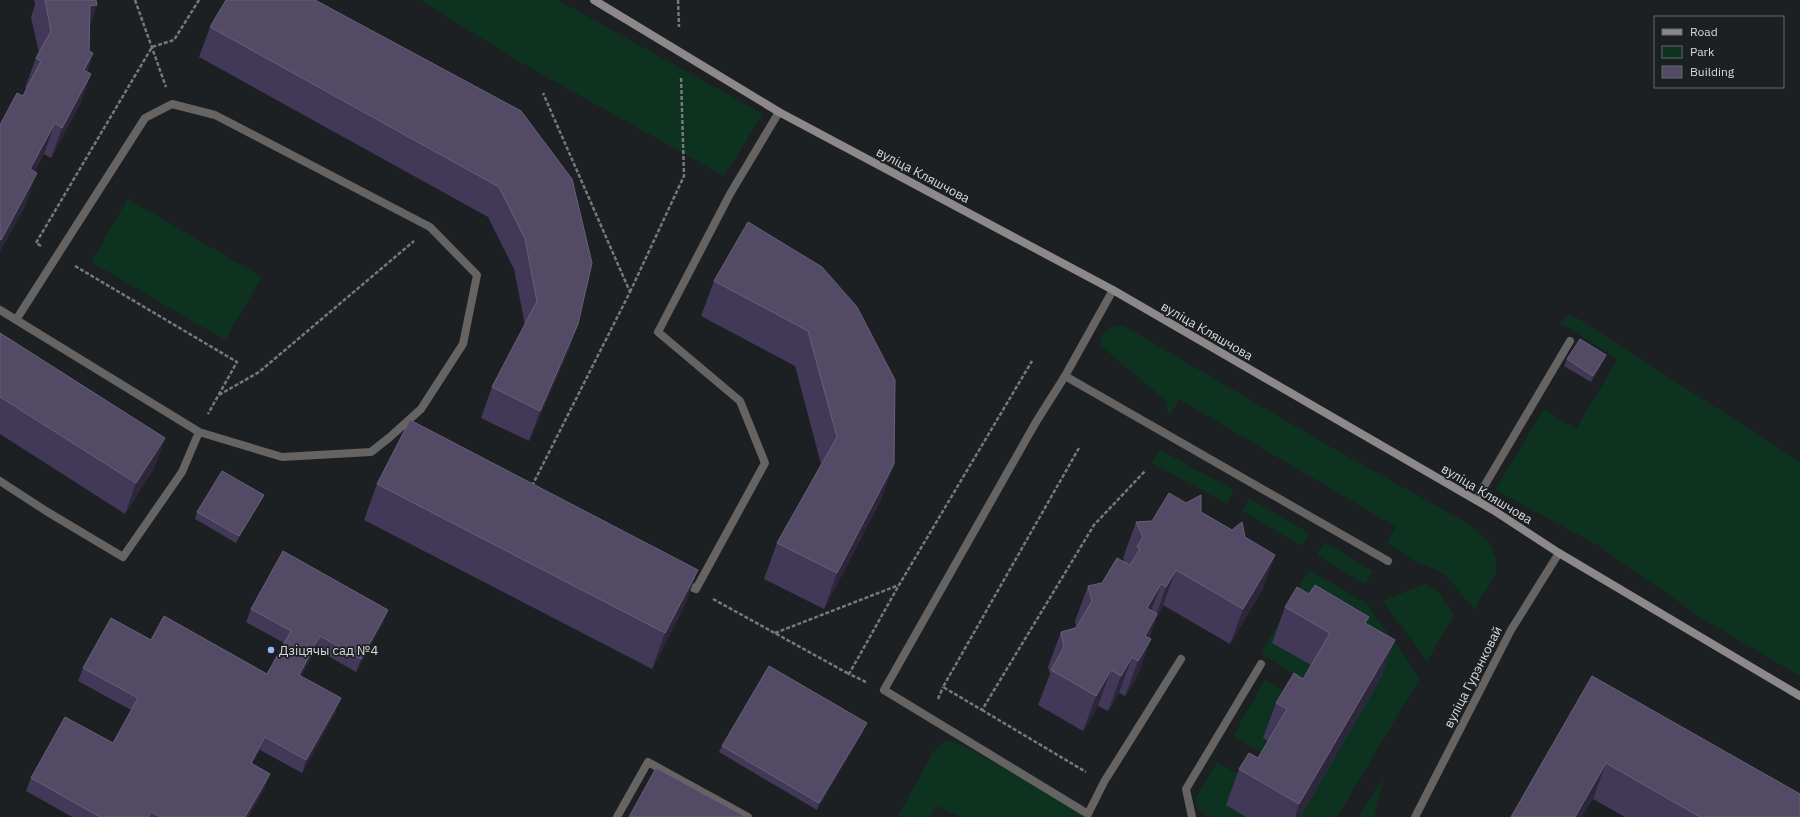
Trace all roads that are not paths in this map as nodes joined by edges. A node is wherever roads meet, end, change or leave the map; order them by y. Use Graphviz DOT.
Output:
graph roads {
  1 [pos="594,0"];
  2 [pos="779,112"];
  3 [pos="1113,290"];
  4 [pos="0,310"];
  5 [pos="16,320"];
  6 [pos="1570,342"];
  7 [pos="1065,376"];
  8 [pos="199,432"];
  9 [pos="0,481"];
  10 [pos="1476,500"];
  11 [pos="1559,552"];
  12 [pos="1388,561"];
  13 [pos="675,579"];
  14 [pos="1181,659"];
  15 [pos="1261,664"];
  16 [pos="1800,696"];
  17 [pos="617,817"];
  18 [pos="748,817"];
  19 [pos="1192,817"];
  20 [pos="1415,817"];
  1 -- 2 [label="street, вуліца Кляшчова"];
  2 -- 3 [label="street, вуліца Кляшчова"];
  2 -- 13 [label="street"];
  3 -- 7 [label="street"];
  3 -- 10 [label="street, вуліца Кляшчова"];
  4 -- 5 [label="street"];
  5 -- 8 [label="street"];
  5 -- 8 [label="street"];
  6 -- 10 [label="street"];
  7 -- 12 [label="street"];
  7 -- 14 [label="street"];
  8 -- 9 [label="street"];
  10 -- 11 [label="street, вуліца Кляшчова"];
  11 -- 16 [label="street, вуліца Кляшчова"];
  11 -- 20 [label="street, вуліца Гурэнковай"];
  15 -- 19 [label="street"];
  17 -- 18 [label="street"];
}
